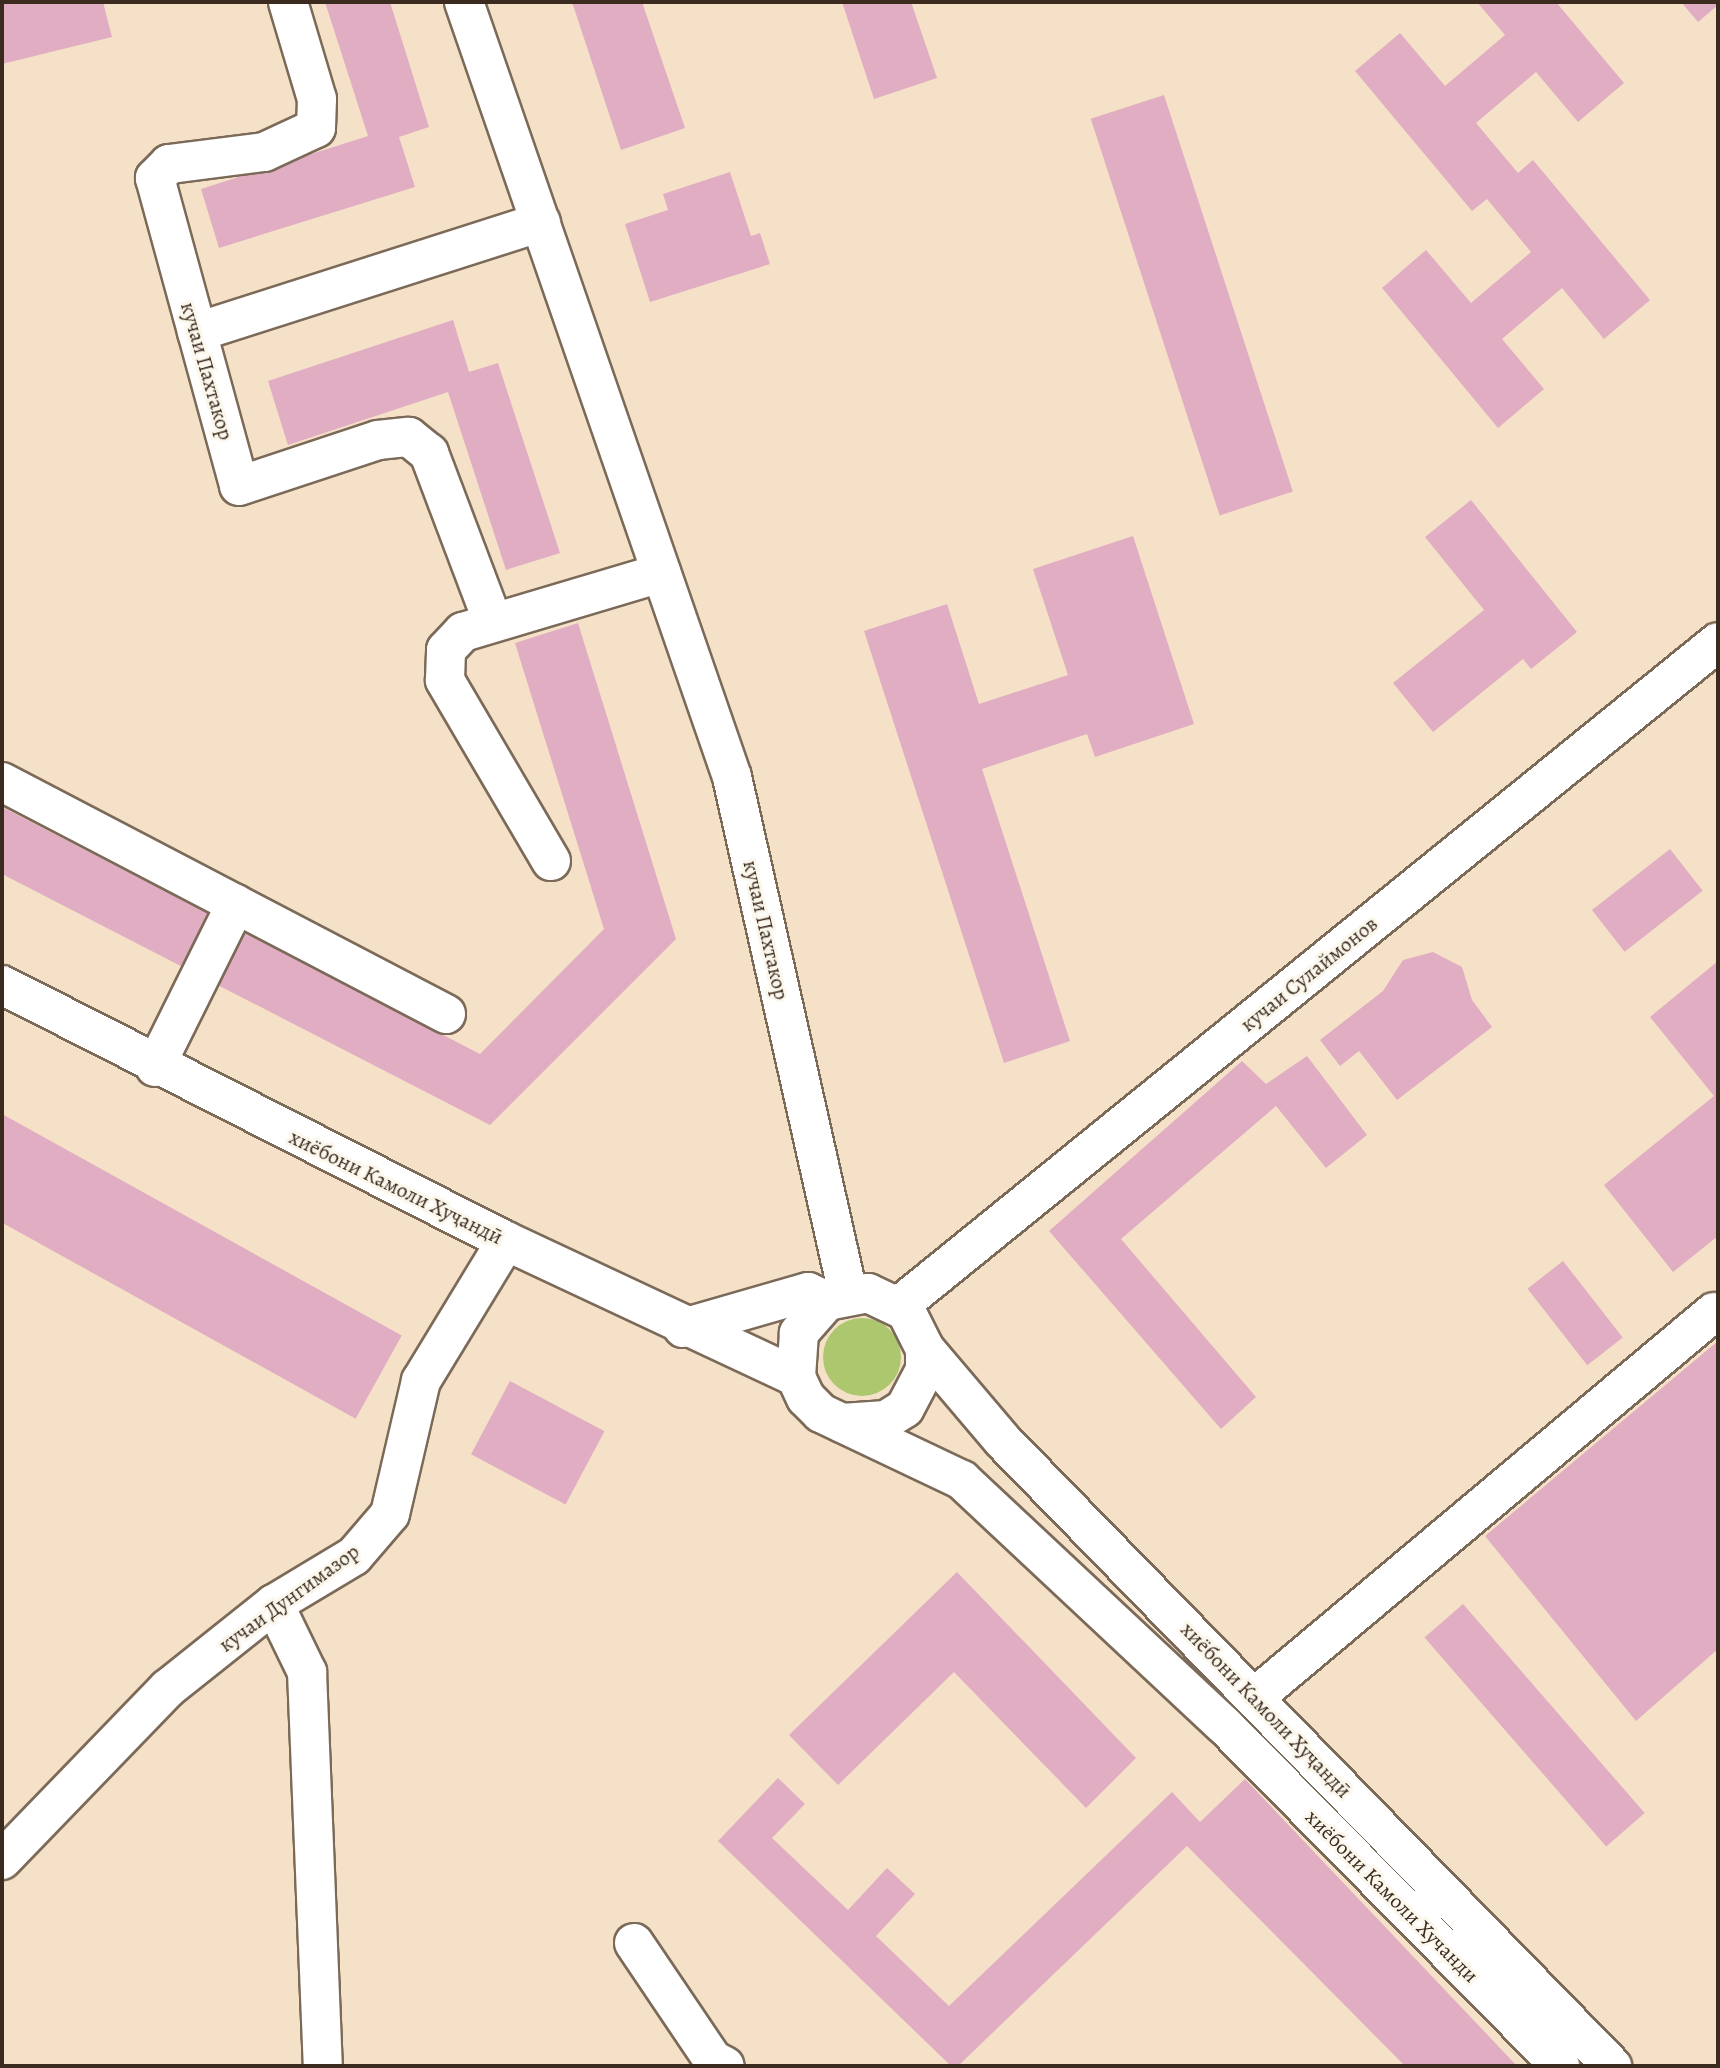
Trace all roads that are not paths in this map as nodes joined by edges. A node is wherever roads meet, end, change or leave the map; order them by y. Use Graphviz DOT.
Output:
graph roads {
  1 [pos="288,2"];
  2 [pos="464,2"];
  3 [pos="541,222"];
  4 [pos="197,332"];
  5 [pos="661,573"];
  6 [pos="493,622"];
  7 [pos="1718,642"];
  8 [pos="2,782"];
  9 [pos="551,861"];
  10 [pos="236,904"];
  11 [pos="2,985"];
  12 [pos="446,1014"];
  13 [pos="155,1067"];
  14 [pos="506,1241"];
  15 [pos="837,1297"];
  16 [pos="899,1307"];
  17 [pos="1714,1312"];
  18 [pos="683,1328"];
  19 [pos="925,1349"];
  20 [pos="796,1377"];
  21 [pos="842,1423"];
  22 [pos="274,1604"];
  23 [pos="1255,1697"];
  24 [pos="2,1860"];
  25 [pos="634,1943"];
  26 [pos="1554,2064"];
  27 [pos="323,2066"];
  28 [pos="725,2066"];
  29 [pos="1612,2066"];
  1 -- 4 [label="main road, кучаи Пахтакор"];
  2 -- 3 [label="main road, кучаи Пахтакор"];
  3 -- 4 [label="main road"];
  3 -- 5 [label="main road, кучаи Пахтакор"];
  4 -- 6 [label="main road, кучаи Пахтакор"];
  5 -- 6 [label="main road"];
  5 -- 15 [label="main road, кучаи Пахтакор"];
  6 -- 9 [label="main road"];
  7 -- 16 [label="main road, кучаи Сулаймонов"];
  8 -- 10 [label="main road"];
  10 -- 12 [label="main road"];
  10 -- 13 [label="main road"];
  11 -- 13 [label="main road, хиёбони Камоли Хуҷандӣ"];
  13 -- 14 [label="main road, хиёбони Камоли Хуҷандӣ"];
  14 -- 18 [label="main road, хиёбони Камоли Хуҷандӣ"];
  14 -- 22 [label="main road, кучаи Дунгимазор"];
  15 -- 16 [label="main road"];
  15 -- 18 [label="main road"];
  15 -- 20 [label="main road"];
  16 -- 19 [label="main road"];
  17 -- 23 [label="main road"];
  18 -- 20 [label="main road, хиёбони Камоли Хуҷандӣ"];
  19 -- 21 [label="main road"];
  19 -- 23 [label="main road, хиёбони Камоли Хуҷандӣ"];
  20 -- 21 [label="main road"];
  21 -- 26 [label="main road, хиёбони Камоли Хучанди"];
  22 -- 24 [label="main road, кучаи Дунгимазор"];
  22 -- 27 [label="main road"];
  23 -- 29 [label="main road, хиёбони Камоли Хуҷандӣ"];
  25 -- 28 [label="main road"];
}
